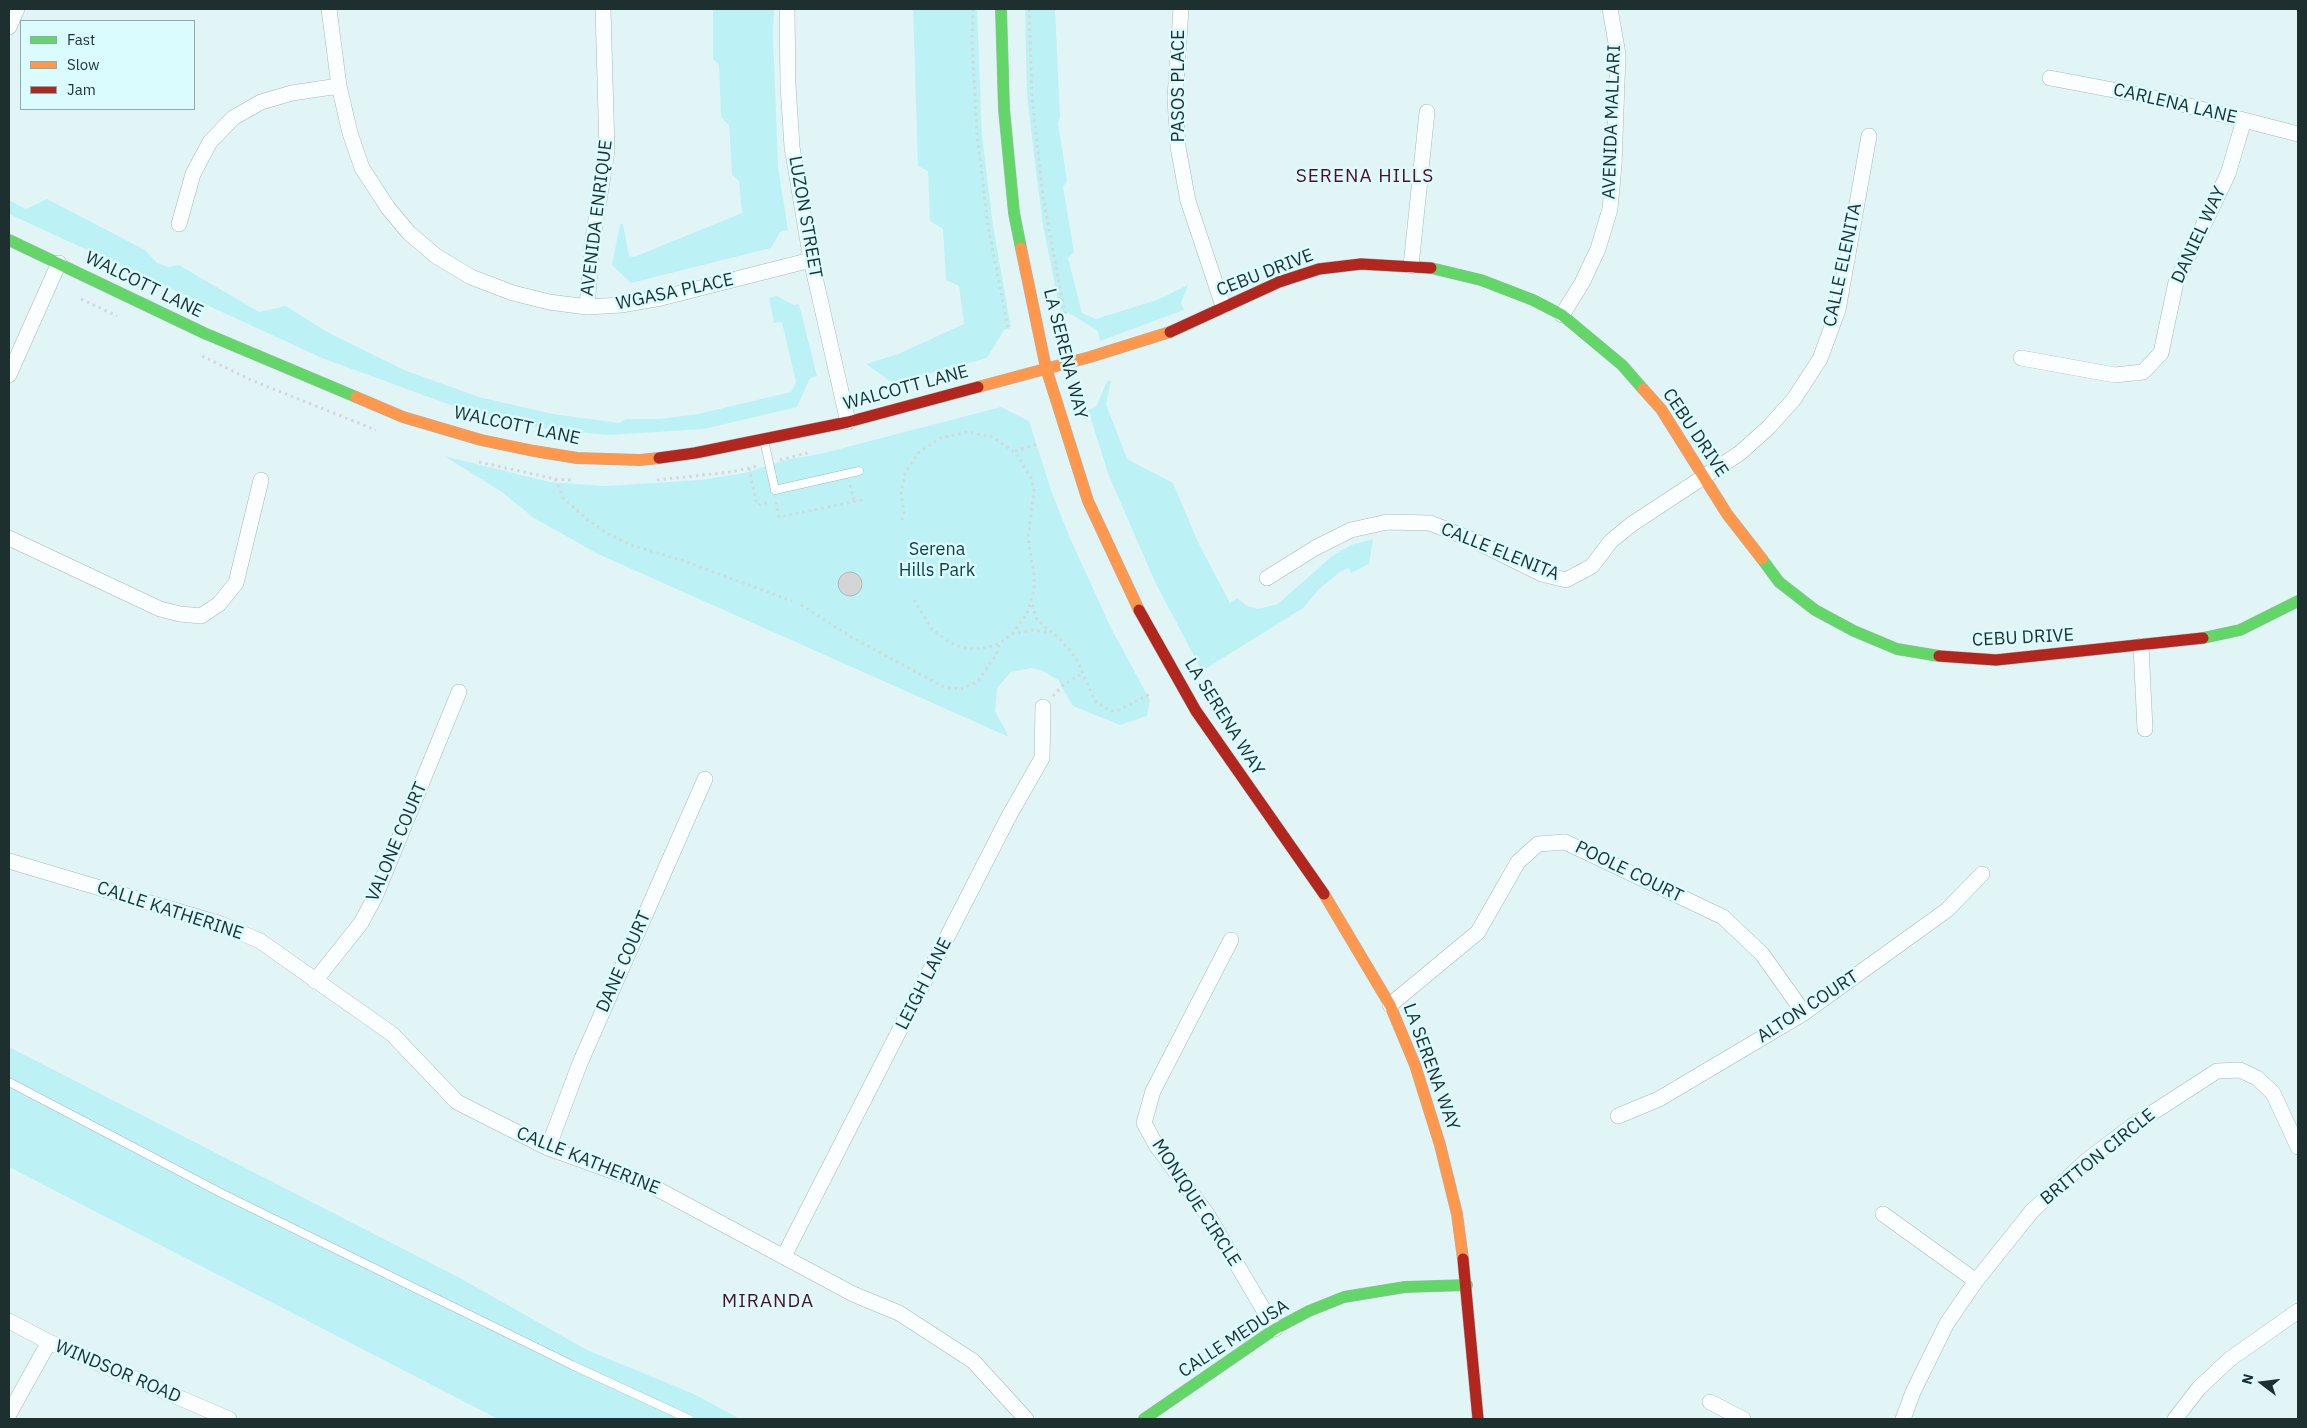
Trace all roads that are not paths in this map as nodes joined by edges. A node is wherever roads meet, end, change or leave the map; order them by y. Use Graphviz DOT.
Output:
graph roads {
  1 [pos="17,9"];
  2 [pos="329,9"];
  3 [pos="603,9"];
  4 [pos="787,9"];
  5 [pos="1001,9"];
  6 [pos="1181,9"];
  7 [pos="1610,9"];
  8 [pos="9,27"];
  9 [pos="2050,78"];
  10 [pos="339,86"];
  11 [pos="1427,112"];
  12 [pos="2244,120"];
  13 [pos="2298,134"];
  14 [pos="1869,136"];
  15 [pos="179,224"];
  16 [pos="9,240"];
  17 [pos="811,260"];
  18 [pos="59,263"];
  19 [pos="1411,266"];
  20 [pos="1223,306"];
  21 [pos="586,307"];
  22 [pos="1562,315"];
  23 [pos="2021,358"];
  24 [pos="1046,368"];
  25 [pos="9,374"];
  26 [pos="848,422"];
  27 [pos="764,440"];
  28 [pos="859,472"];
  29 [pos="1704,478"];
  30 [pos="261,480"];
  31 [pos="9,538"];
  32 [pos="1268,578"];
  33 [pos="2298,601"];
  34 [pos="2141,646"];
  35 [pos="459,692"];
  36 [pos="1043,707"];
  37 [pos="2145,729"];
  38 [pos="705,778"];
  39 [pos="9,861"];
  40 [pos="1982,874"];
  41 [pos="1231,940"];
  42 [pos="315,980"];
  43 [pos="1390,1005"];
  44 [pos="1804,1012"];
  45 [pos="9,1082"];
  46 [pos="1618,1116"];
  47 [pos="2298,1147"];
  48 [pos="548,1148"];
  49 [pos="1883,1214"];
  50 [pos="784,1256"];
  51 [pos="1976,1281"];
  52 [pos="1467,1285"];
  53 [pos="2298,1311"];
  54 [pos="9,1321"];
  55 [pos="1275,1329"];
  56 [pos="49,1342"];
  57 [pos="1710,1402"];
  58 [pos="9,1414"];
  59 [pos="228,1419"];
  60 [pos="689,1419"];
  61 [pos="1026,1419"];
  62 [pos="1144,1419"];
  63 [pos="1478,1419"];
  64 [pos="1743,1419"];
  65 [pos="1903,1419"];
  66 [pos="2174,1419"];
  1 -- 8 [label="street"];
  2 -- 10 [label="street, WGASA PLACE"];
  3 -- 21 [label="street, AVENIDA ENRIQUE"];
  4 -- 17 [label="street, LUZON STREET"];
  5 -- 24 [label="street, LA SERENA WAY"];
  6 -- 20 [label="street, PASOS PLACE"];
  7 -- 22 [label="street, AVENIDA MALLARI"];
  9 -- 12 [label="street, CARLENA LANE"];
  10 -- 15 [label="street"];
  10 -- 21 [label="street, WGASA PLACE"];
  11 -- 19 [label="street"];
  12 -- 13 [label="street, CARLENA LANE"];
  12 -- 23 [label="street, DANIEL WAY"];
  14 -- 29 [label="street, CALLE ELENITA"];
  16 -- 18 [label="street, WALCOTT LANE"];
  17 -- 21 [label="street, WGASA PLACE"];
  17 -- 26 [label="street, LUZON STREET"];
  18 -- 25 [label="street"];
  18 -- 27 [label="street, WALCOTT LANE"];
  19 -- 20 [label="street, CEBU DRIVE"];
  19 -- 22 [label="street, CEBU DRIVE"];
  20 -- 24 [label="street, CEBU DRIVE"];
  22 -- 29 [label="street, CEBU DRIVE"];
  24 -- 26 [label="street, WALCOTT LANE"];
  24 -- 43 [label="street, LA SERENA WAY"];
  26 -- 27 [label="street, WALCOTT LANE"];
  27 -- 28 [label="lane"];
  29 -- 32 [label="street, CALLE ELENITA"];
  29 -- 34 [label="street, CEBU DRIVE"];
  30 -- 31 [label="street"];
  33 -- 34 [label="street, CEBU DRIVE"];
  34 -- 37 [label="street"];
  35 -- 42 [label="street, VALONE COURT"];
  36 -- 50 [label="street, LEIGH LANE"];
  38 -- 48 [label="street, DANE COURT"];
  39 -- 42 [label="street, CALLE KATHERINE"];
  40 -- 44 [label="street, ALTON COURT"];
  41 -- 55 [label="street, MONIQUE CIRCLE"];
  42 -- 48 [label="street, CALLE KATHERINE"];
  43 -- 44 [label="street, POOLE COURT"];
  43 -- 52 [label="street, LA SERENA WAY"];
  44 -- 46 [label="street, ALTON COURT"];
  45 -- 60 [label="lane"];
  47 -- 51 [label="street, BRITTON CIRCLE"];
  48 -- 50 [label="street, CALLE KATHERINE"];
  49 -- 51 [label="street"];
  50 -- 61 [label="street, CALLE KATHERINE"];
  51 -- 65 [label="street, BRITTON CIRCLE"];
  52 -- 55 [label="street, CALLE MEDUSA"];
  52 -- 63 [label="street, LA SERENA WAY"];
  53 -- 66 [label="street"];
  54 -- 56 [label="street, WINDSOR ROAD"];
  55 -- 62 [label="street, CALLE MEDUSA"];
  56 -- 58 [label="street"];
  56 -- 59 [label="street, WINDSOR ROAD"];
  57 -- 64 [label="street"];
}
